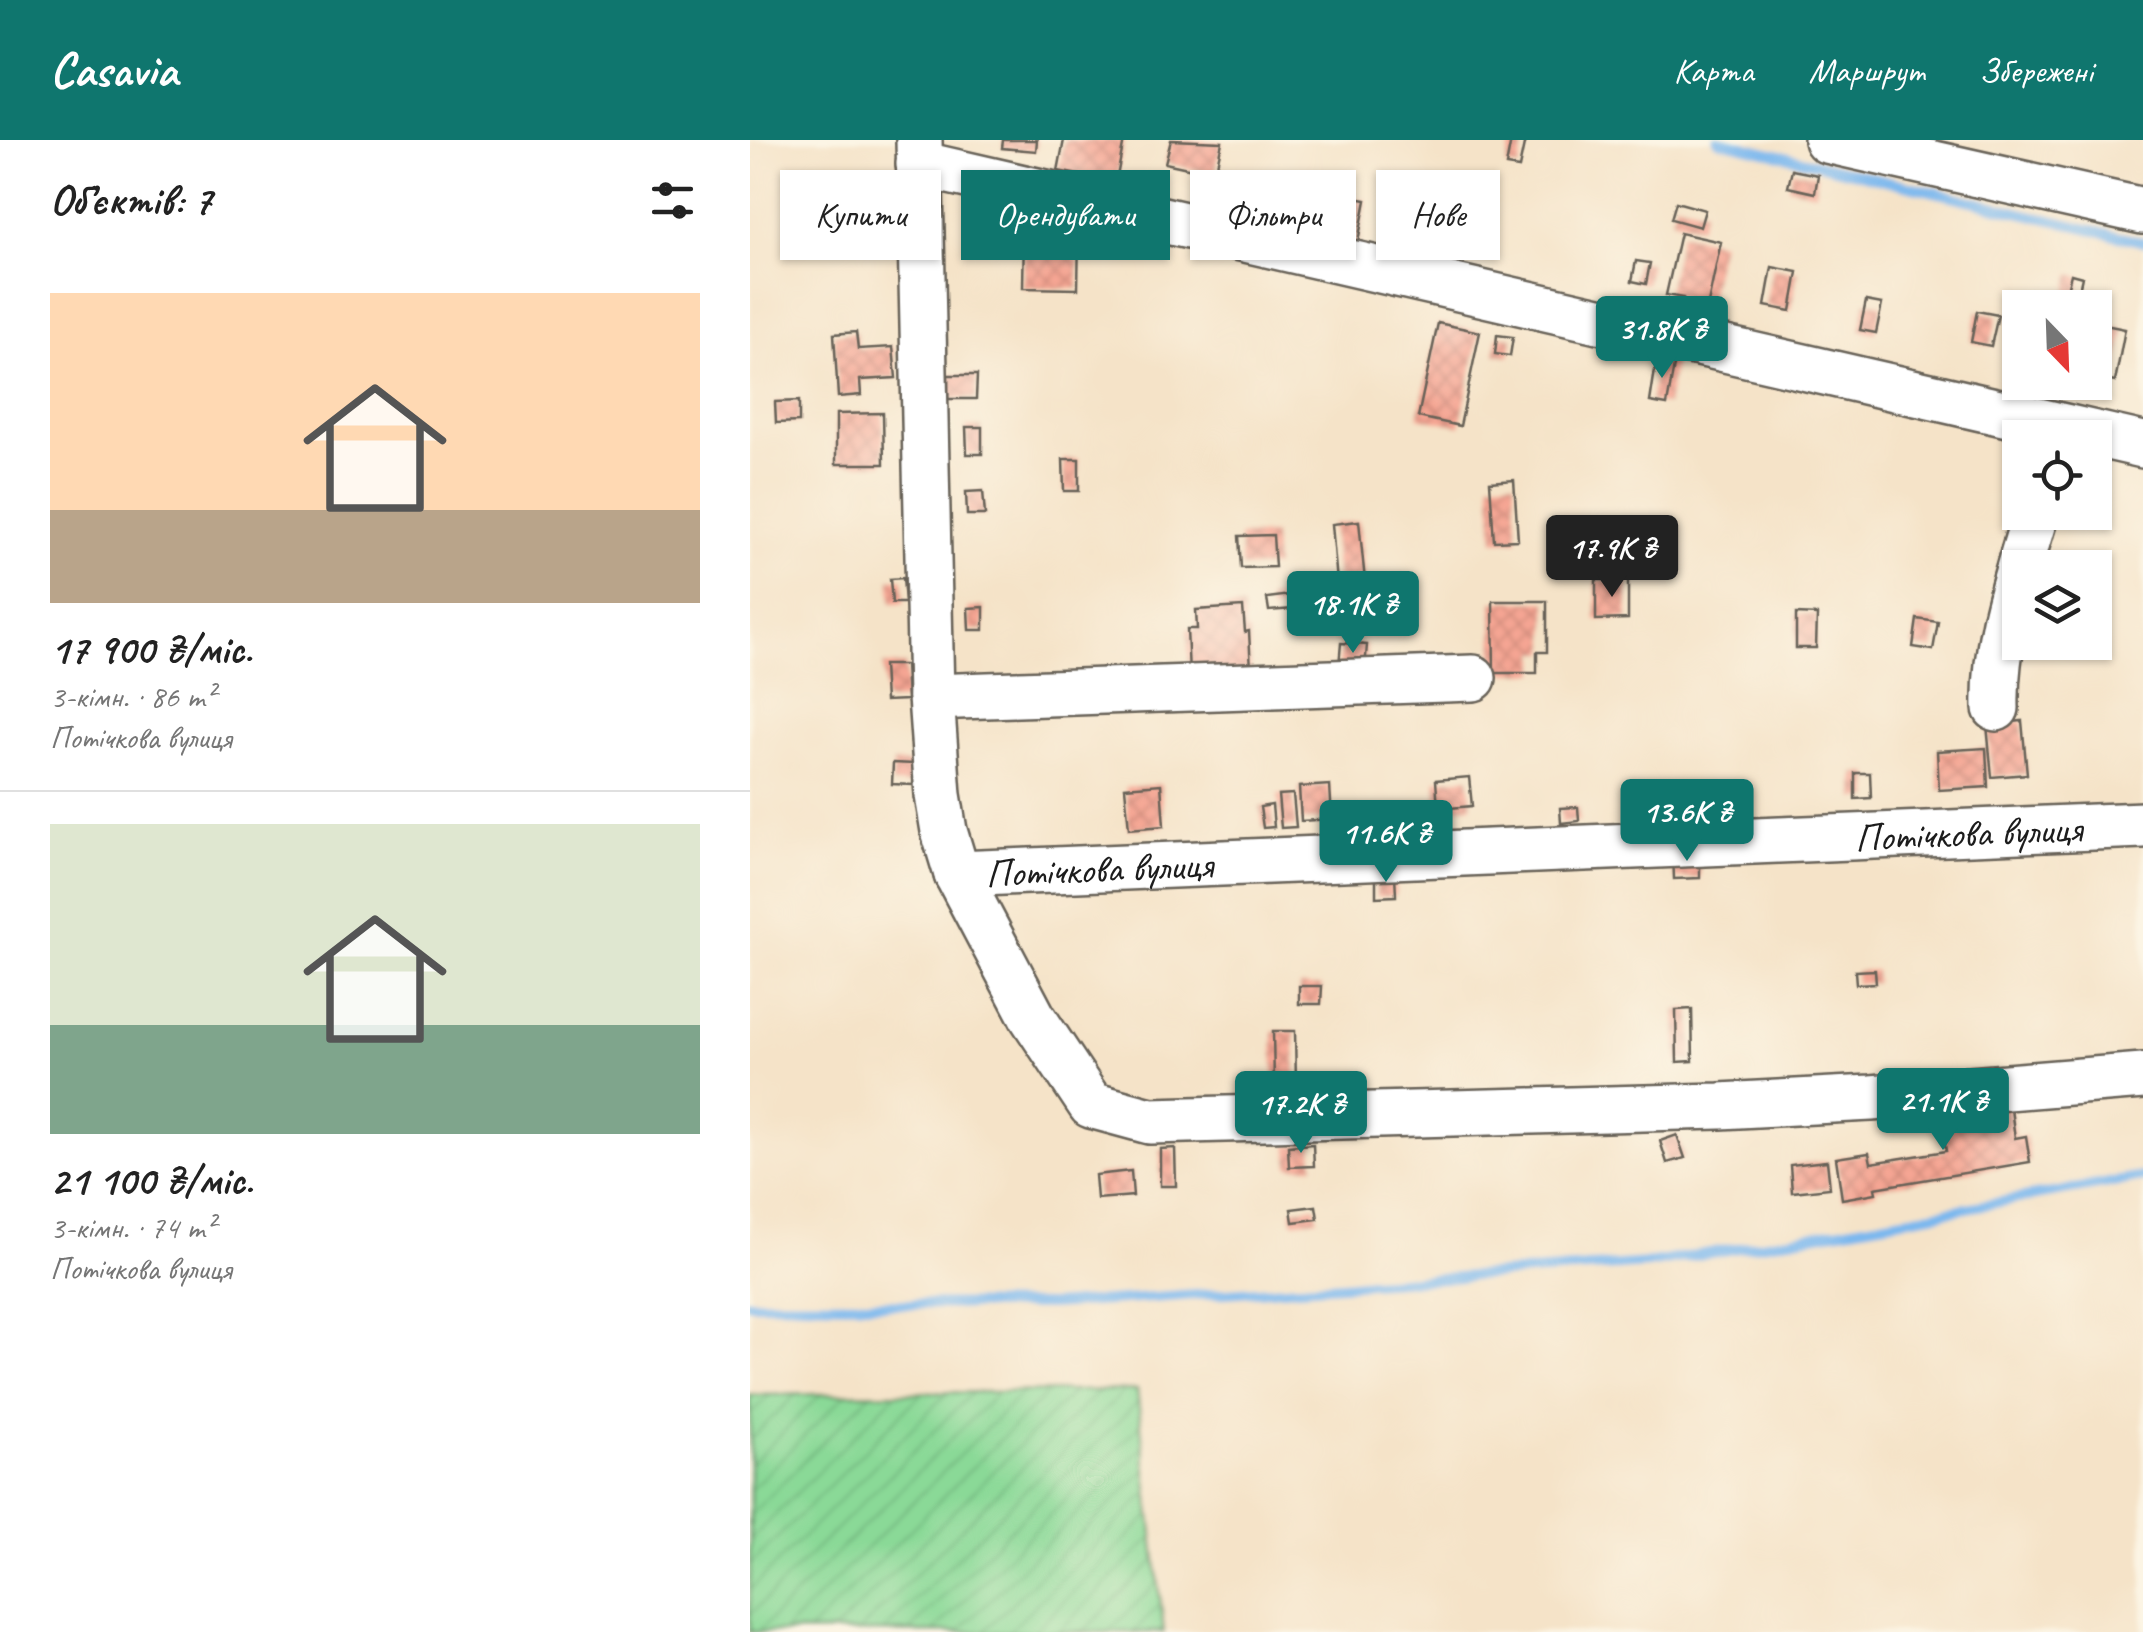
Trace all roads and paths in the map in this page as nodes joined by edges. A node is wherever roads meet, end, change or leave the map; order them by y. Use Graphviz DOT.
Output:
graph roads {
  1 [pos="1827,140"];
  2 [pos="919,152"];
  3 [pos="2143,211"];
  4 [pos="2009,420"];
  5 [pos="2112,440"];
  6 [pos="2143,445"];
  7 [pos="2031,530"];
  8 [pos="1472,678"];
  9 [pos="931,697"];
  10 [pos="1996,708"];
  11 [pos="2143,825"];
  12 [pos="957,874"];
  13 [pos="2143,1076"];
  1 -- 3 [label="street"];
  2 -- 4 [label="street, Потічкова вулиця"];
  2 -- 9 [label="street, Потічкова вулиця"];
  5 -- 6 [label="street, Потічкова вулиця"];
  7 -- 10 [label="street"];
  8 -- 9 [label="street"];
  9 -- 12 [label="street, Потічкова вулиця"];
  11 -- 12 [label="street, Потічкова вулиця"];
  12 -- 13 [label="street, Потічкова вулиця"];
}
